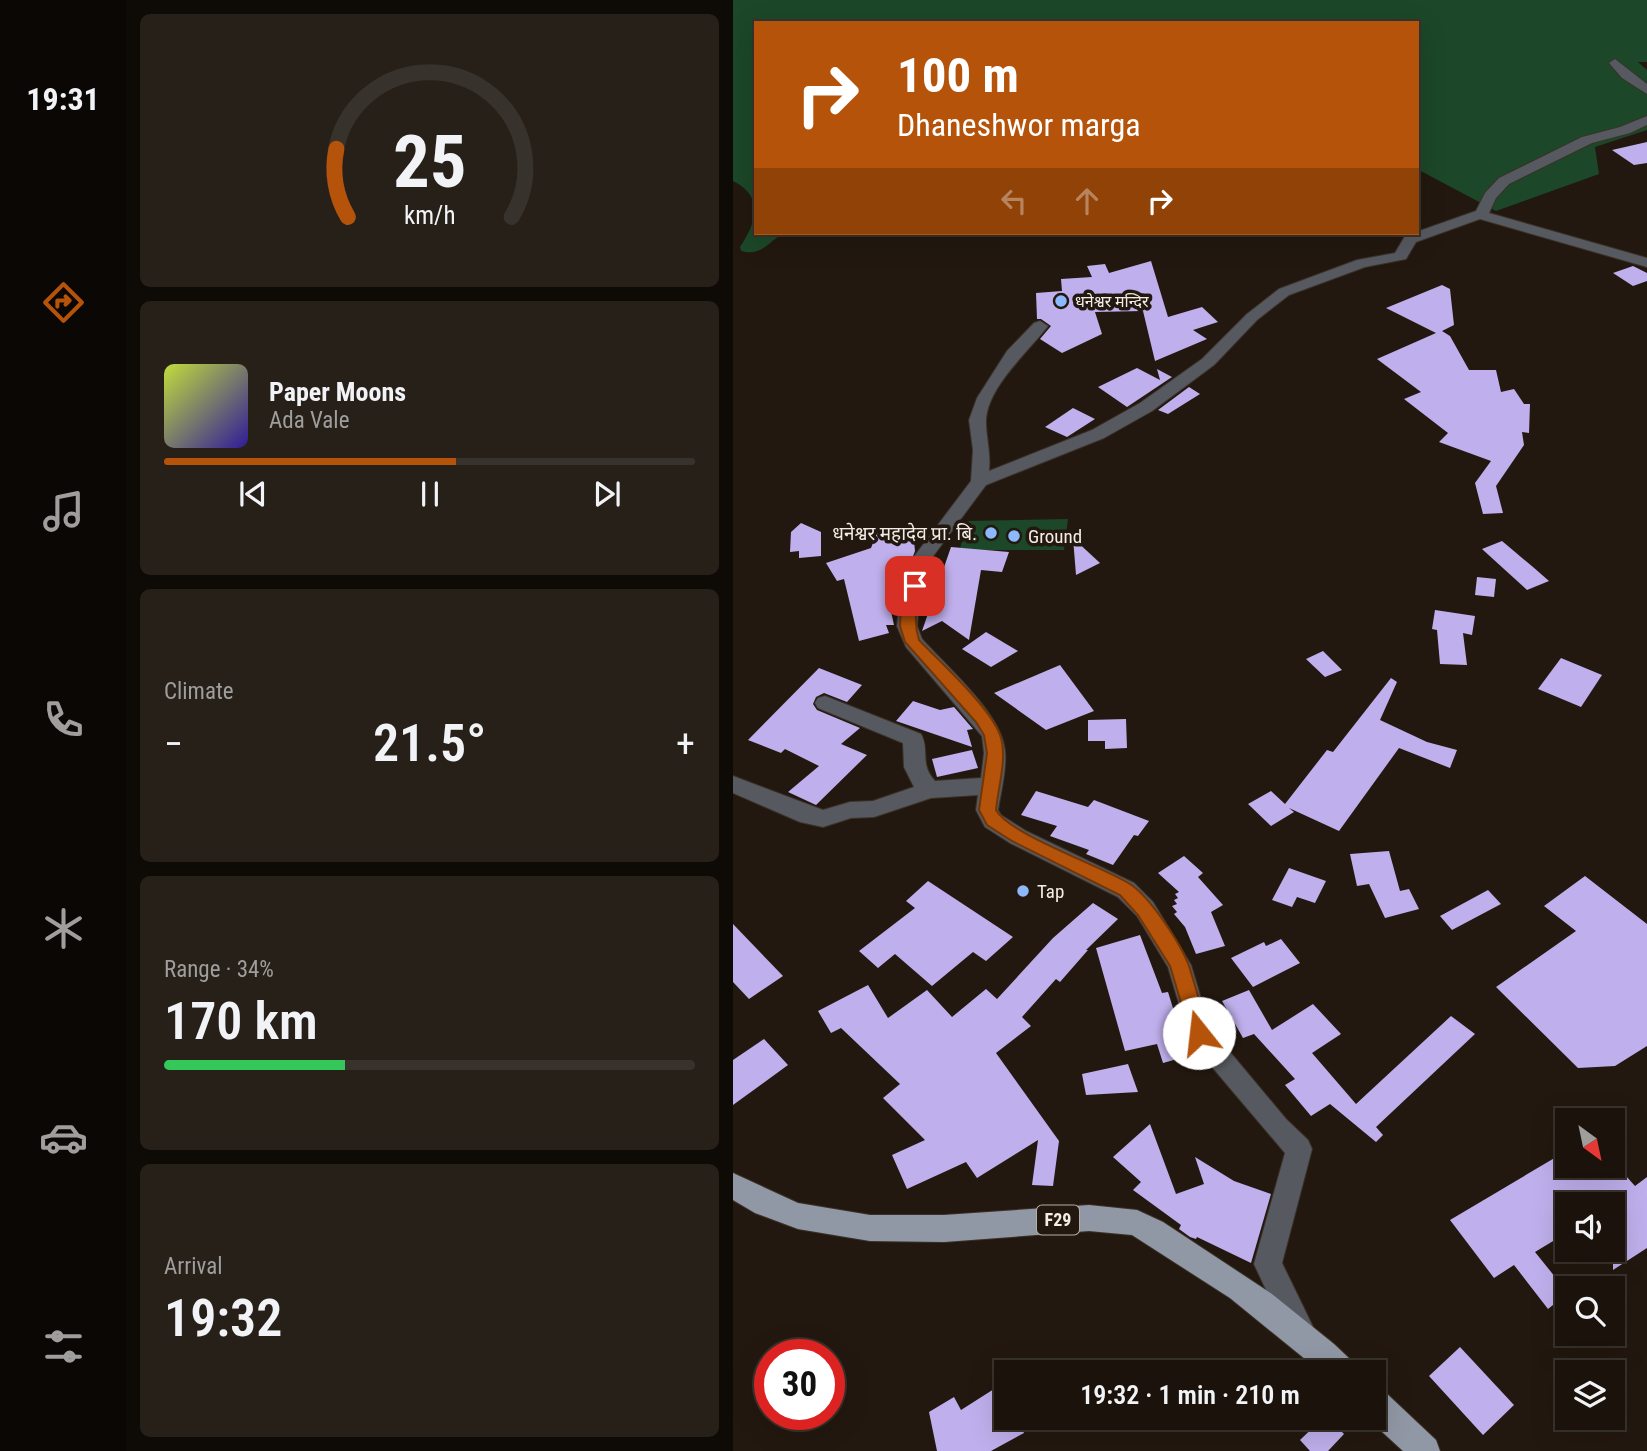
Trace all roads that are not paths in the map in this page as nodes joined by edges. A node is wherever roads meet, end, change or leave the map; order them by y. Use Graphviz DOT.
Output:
graph roads {
  1 [pos="1615,63"];
  2 [pos="1647,90"];
  3 [pos="1647,120"];
  4 [pos="1481,215"];
  5 [pos="1647,263"];
  6 [pos="1040,326"];
  7 [pos="980,481"];
  8 [pos="825,703"];
  9 [pos="733,784"];
  10 [pos="990,786"];
  11 [pos="930,790"];
  12 [pos="733,1186"];
  13 [pos="1301,1333"];
  14 [pos="1330,1360"];
  15 [pos="1386,1414"];
  16 [pos="1425,1451"];
  1 -- 2 [label="street"];
  3 -- 4 [label="street"];
  4 -- 5 [label="street"];
  4 -- 7 [label="street"];
  6 -- 7 [label="street"];
  7 -- 10 [label="street"];
  8 -- 11 [label="street"];
  9 -- 11 [label="street"];
  10 -- 11 [label="street"];
  10 -- 13 [label="street"];
  12 -- 13 [label="main road, F29"];
  13 -- 14 [label="main road, F29"];
  15 -- 16 [label="main road"];
}
